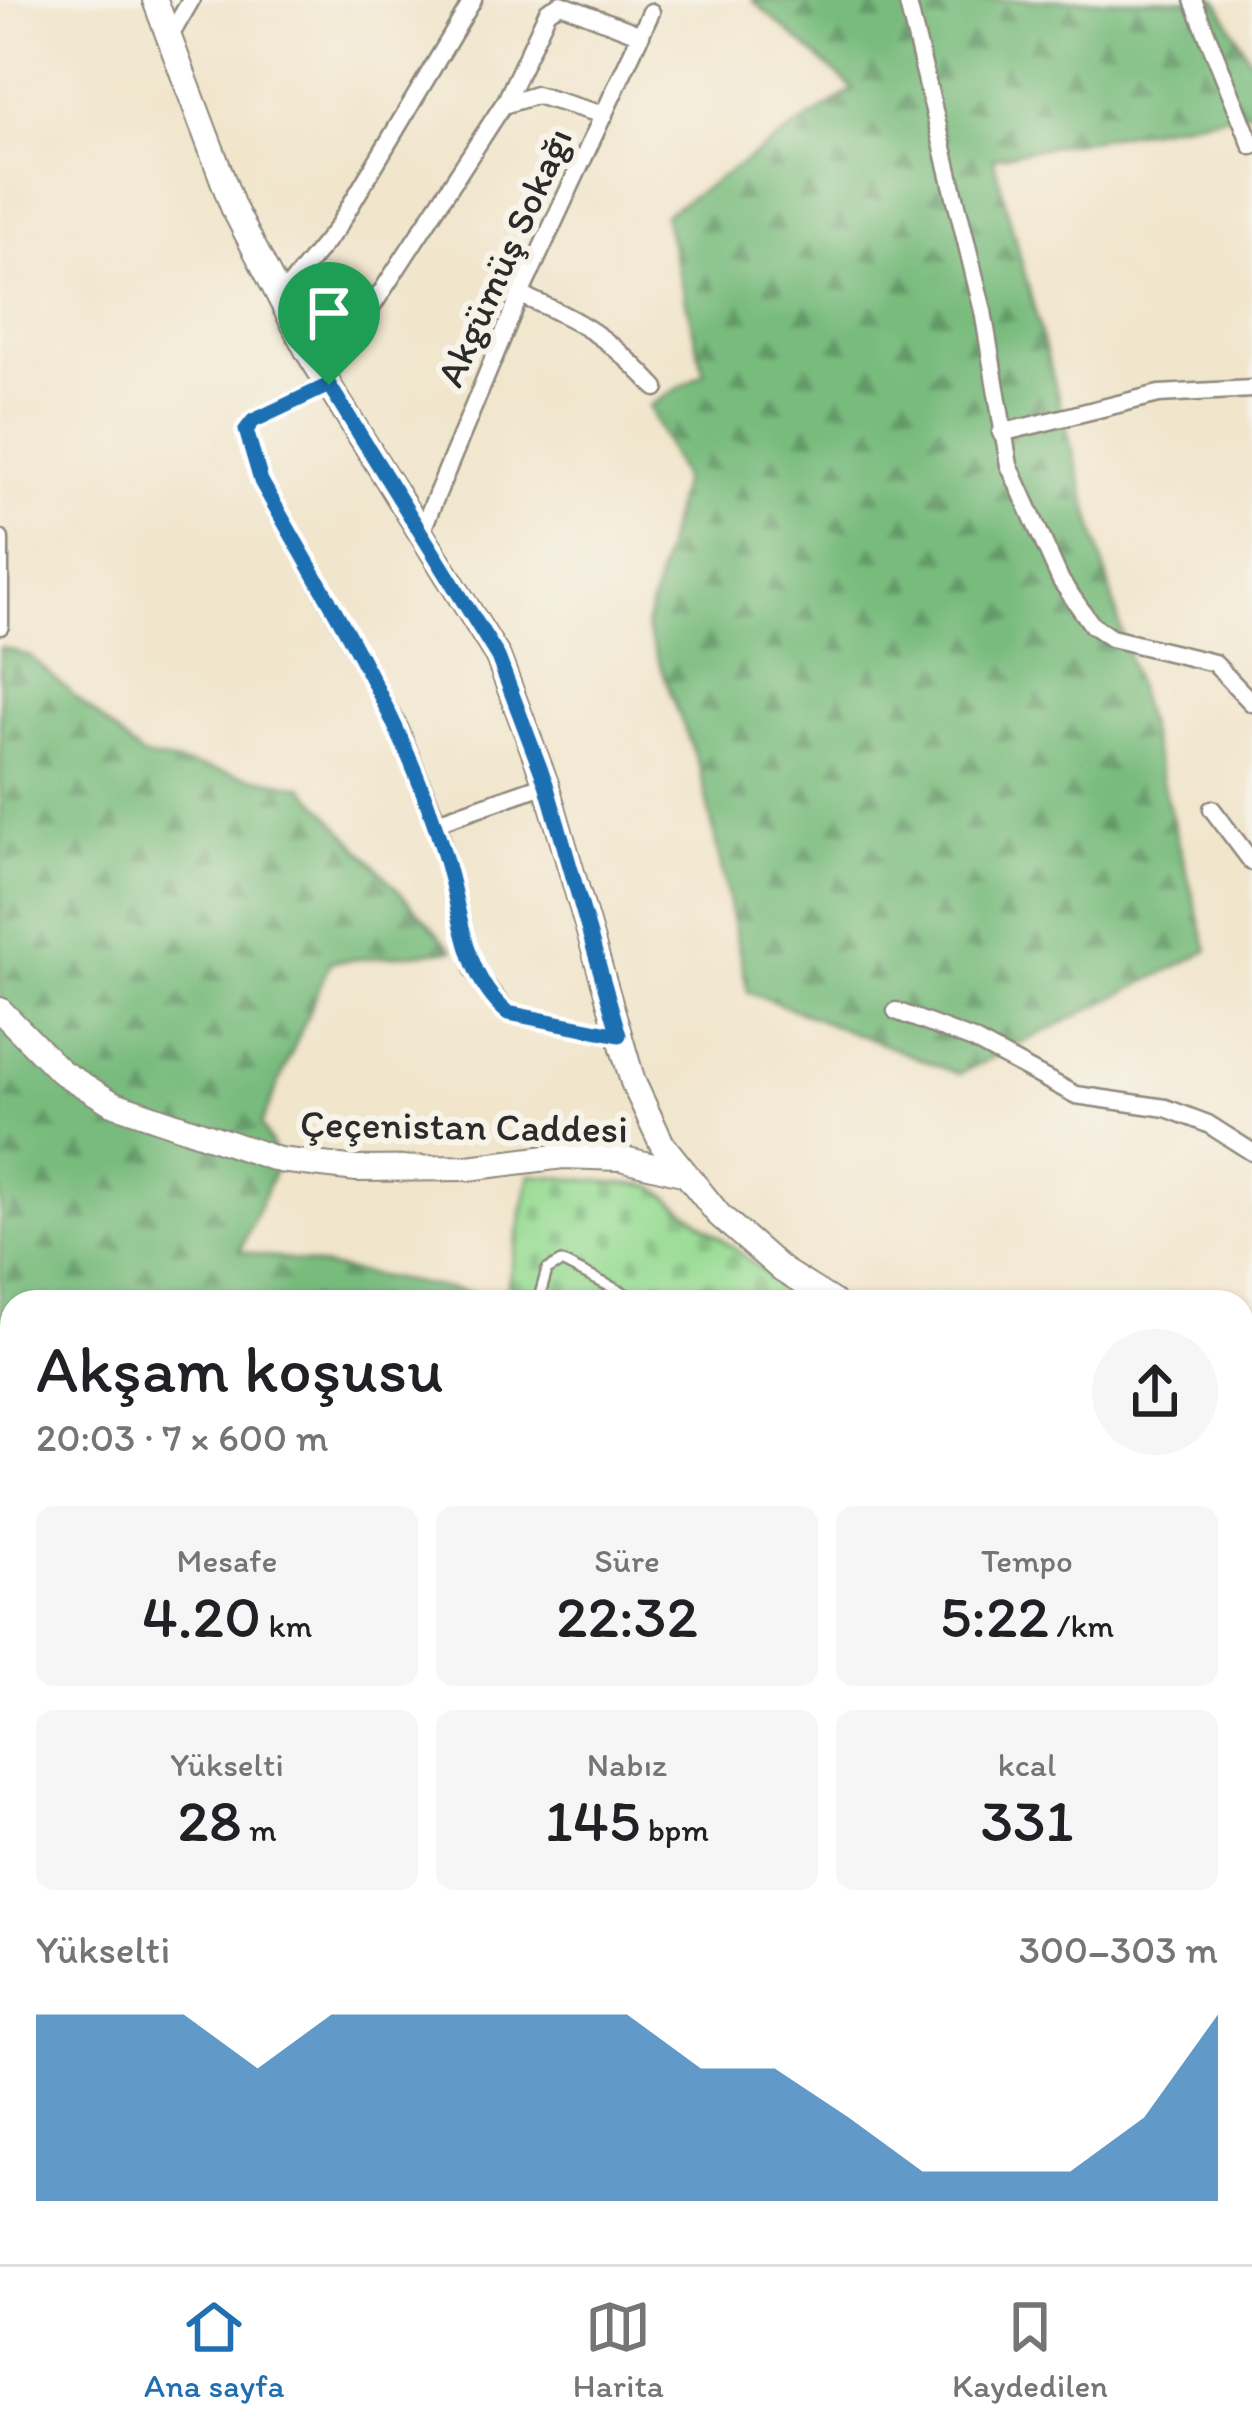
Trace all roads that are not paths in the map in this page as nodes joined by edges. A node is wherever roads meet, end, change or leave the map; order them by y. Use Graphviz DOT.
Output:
graph roads {
  1 [pos="155,0"];
  2 [pos="191,0"];
  3 [pos="473,0"];
  4 [pos="907,0"];
  5 [pos="1193,0"];
  6 [pos="651,12"];
  7 [pos="641,35"];
  8 [pos="170,37"];
  9 [pos="503,105"];
  10 [pos="604,115"];
  11 [pos="1252,146"];
  12 [pos="520,295"];
  13 [pos="280,298"];
  14 [pos="327,382"];
  15 [pos="656,388"];
  16 [pos="1252,388"];
  17 [pos="1001,433"];
  18 [pos="422,530"];
  19 [pos="0,539"];
  20 [pos="0,626"];
  21 [pos="1252,703"];
  22 [pos="546,784"];
  23 [pos="1212,809"];
  24 [pos="436,822"];
  25 [pos="1252,862"];
  26 [pos="0,1010"];
  27 [pos="896,1011"];
  28 [pos="619,1035"];
  29 [pos="1252,1152"];
  30 [pos="682,1172"];
  31 [pos="541,1290"];
  32 [pos="620,1290"];
  33 [pos="814,1290"];
  1 -- 8 [label="street"];
  2 -- 8 [label="street"];
  3 -- 13 [label="street"];
  4 -- 17 [label="street"];
  5 -- 11 [label="street"];
  6 -- 7 [label="street, Akgümüş Sokağı"];
  7 -- 9 [label="street"];
  7 -- 10 [label="street, Akgümüş Sokağı"];
  8 -- 13 [label="street"];
  9 -- 10 [label="street"];
  9 -- 14 [label="street"];
  10 -- 12 [label="street, Akgümüş Sokağı"];
  12 -- 15 [label="street"];
  12 -- 18 [label="street, Akgümüş Sokağı"];
  13 -- 14 [label="street"];
  14 -- 18 [label="street"];
  14 -- 24 [label="street"];
  16 -- 17 [label="street"];
  17 -- 21 [label="street"];
  18 -- 22 [label="street"];
  19 -- 20 [label="street"];
  22 -- 24 [label="street"];
  22 -- 28 [label="street"];
  23 -- 25 [label="street"];
  24 -- 28 [label="street"];
  26 -- 30 [label="street, Çeçenistan Caddesi"];
  27 -- 29 [label="street"];
  28 -- 30 [label="street"];
  30 -- 33 [label="street"];
  31 -- 32 [label="lane"];
}
